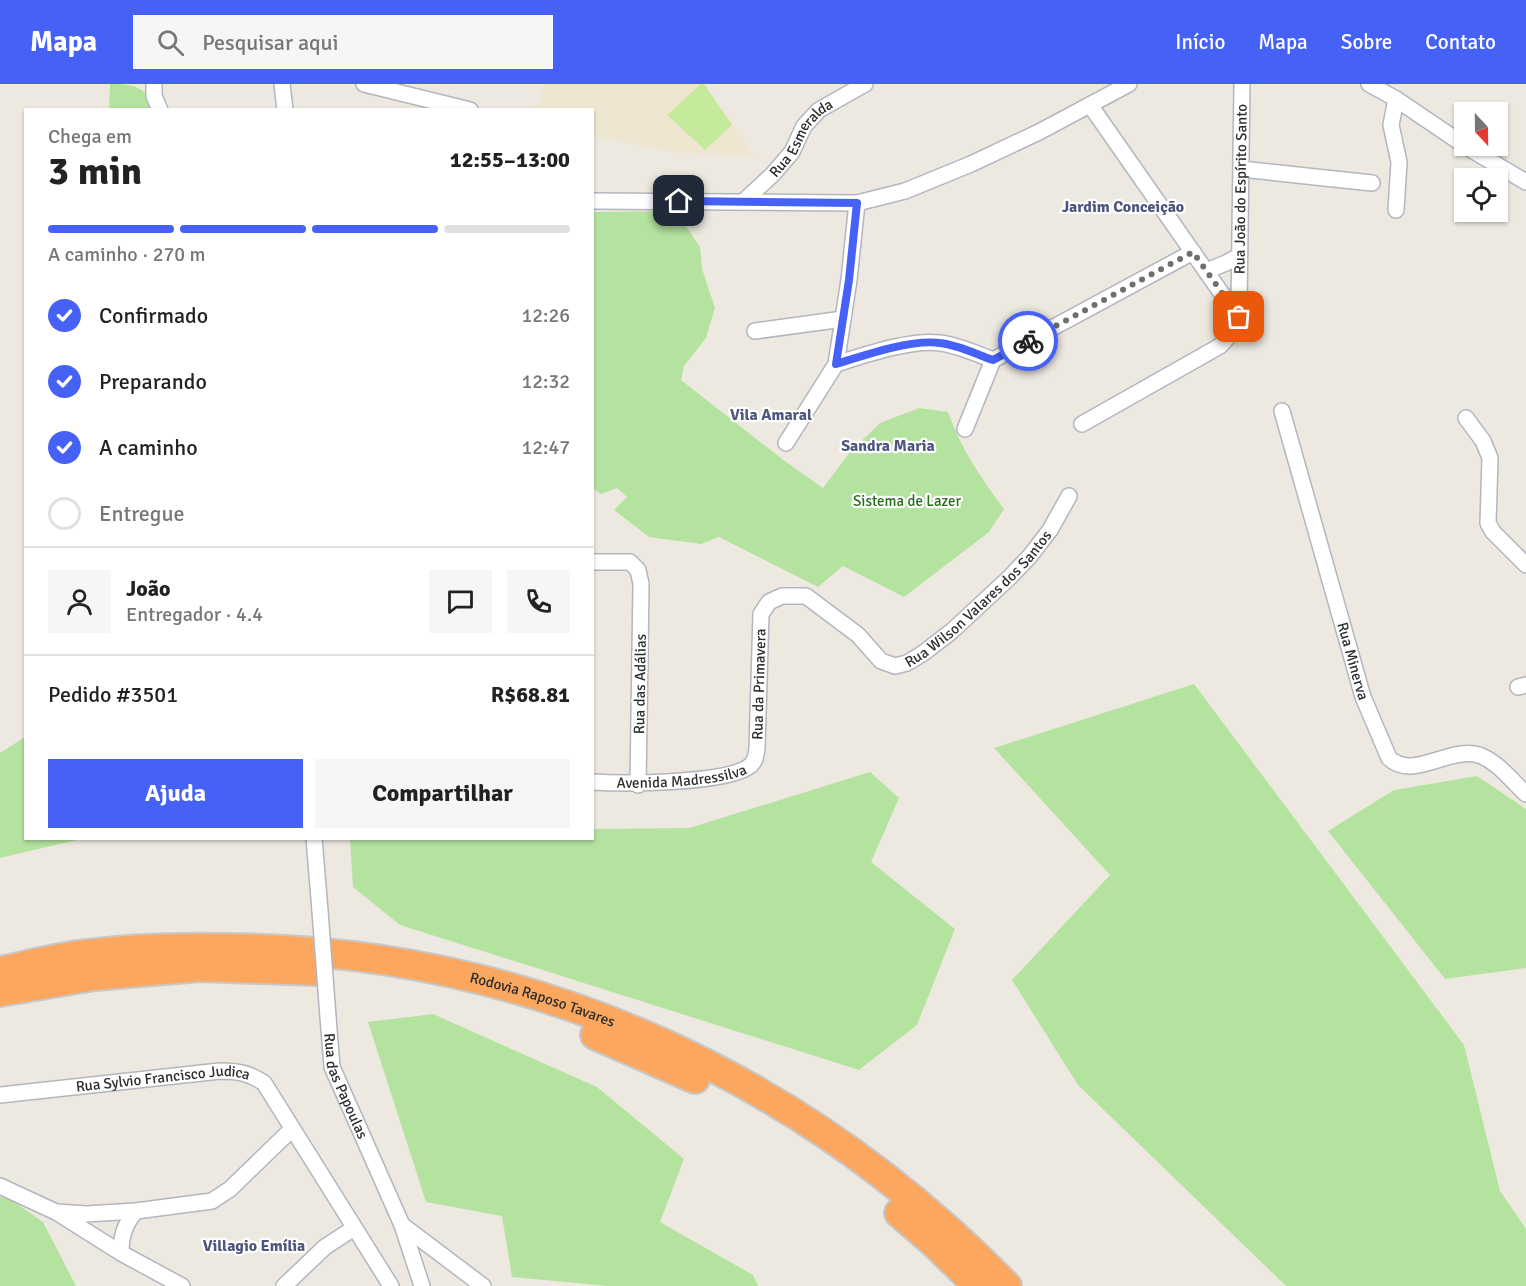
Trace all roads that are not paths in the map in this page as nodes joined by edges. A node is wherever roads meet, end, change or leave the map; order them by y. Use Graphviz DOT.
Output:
graph roads {
  1 [pos="154,84"];
  2 [pos="282,84"];
  3 [pos="364,84"];
  4 [pos="865,84"];
  5 [pos="1129,84"];
  6 [pos="1242,84"];
  7 [pos="1369,84"];
  8 [pos="392,87"];
  9 [pos="1396,99"];
  10 [pos="1090,105"];
  11 [pos="159,108"];
  12 [pos="285,108"];
  13 [pos="463,108"];
  14 [pos="1454,138"];
  15 [pos="1482,156"];
  16 [pos="1241,169"];
  17 [pos="1526,182"];
  18 [pos="1371,183"];
  19 [pos="594,201"];
  20 [pos="744,201"];
  21 [pos="857,203"];
  22 [pos="1396,210"];
  23 [pos="1193,252"];
  24 [pos="1239,256"];
  25 [pos="1206,271"];
  26 [pos="1239,317"];
  27 [pos="843,319"];
  28 [pos="755,331"];
  29 [pos="993,360"];
  30 [pos="836,364"];
  31 [pos="1282,411"];
  32 [pos="1466,418"];
  33 [pos="1082,423"];
  34 [pos="965,429"];
  35 [pos="786,443"];
  36 [pos="1069,496"];
  37 [pos="594,562"];
  38 [pos="1526,565"];
  39 [pos="870,651"];
  40 [pos="757,748"];
  41 [pos="594,783"];
  42 [pos="638,784"];
  43 [pos="1526,794"];
  44 [pos="314,840"];
  45 [pos="0,971"];
  46 [pos="0,992"];
  47 [pos="0,1095"];
  48 [pos="292,1129"];
  49 [pos="0,1186"];
  50 [pos="136,1211"];
  51 [pos="56,1212"];
  52 [pos="402,1225"];
  53 [pos="354,1228"];
  54 [pos="121,1253"];
  55 [pos="182,1286"];
  56 [pos="284,1286"];
  57 [pos="391,1286"];
  58 [pos="422,1286"];
  59 [pos="483,1286"];
  60 [pos="978,1286"];
  61 [pos="1007,1286"];
  1 -- 11 [label="street"];
  2 -- 12 [label="street"];
  3 -- 8 [label="street"];
  4 -- 20 [label="street, Rua Esmeralda"];
  5 -- 10 [label="street"];
  6 -- 16 [label="street, Rua João do Espírito Santo"];
  7 -- 9 [label="street"];
  8 -- 13 [label="street"];
  9 -- 14 [label="street"];
  9 -- 22 [label="street"];
  10 -- 21 [label="street"];
  10 -- 23 [label="street"];
  15 -- 17 [label="street"];
  16 -- 18 [label="street"];
  16 -- 24 [label="street, Rua João do Espírito Santo"];
  19 -- 20 [label="street"];
  20 -- 21 [label="street"];
  21 -- 27 [label="street"];
  23 -- 25 [label="street"];
  23 -- 29 [label="street"];
  24 -- 25 [label="street"];
  24 -- 26 [label="street, Rua João do Espírito Santo"];
  25 -- 26 [label="street"];
  26 -- 33 [label="street"];
  27 -- 28 [label="street"];
  27 -- 30 [label="street"];
  29 -- 30 [label="street"];
  29 -- 34 [label="street"];
  30 -- 35 [label="street"];
  31 -- 43 [label="street, Rua Minerva"];
  32 -- 38 [label="street"];
  36 -- 39 [label="street, Rua Wilson Valares dos Santos"];
  37 -- 42 [label="street, Rua das Adálias"];
  39 -- 40 [label="street, Rua da Primavera"];
  40 -- 42 [label="street, Avenida Madressilva"];
  41 -- 42 [label="street, Avenida Madressilva"];
  44 -- 52 [label="street, Rua das Papoulas, bridge"];
  45 -- 61 [label="highway, Rodovia Raposo Tavares"];
  46 -- 60 [label="highway, Rodovia Raposo Tavares"];
  47 -- 48 [label="street, Rua Sylvio Francisco Judica"];
  48 -- 50 [label="street"];
  48 -- 53 [label="street, Rua Sylvio Francisco Judica"];
  49 -- 51 [label="street"];
  50 -- 51 [label="street"];
  50 -- 54 [label="street"];
  51 -- 54 [label="street"];
  52 -- 58 [label="street, Rua das Papoulas"];
  52 -- 59 [label="street"];
  53 -- 56 [label="street"];
  53 -- 57 [label="street, Rua Sylvio Francisco Judica"];
  54 -- 55 [label="street"];
}
